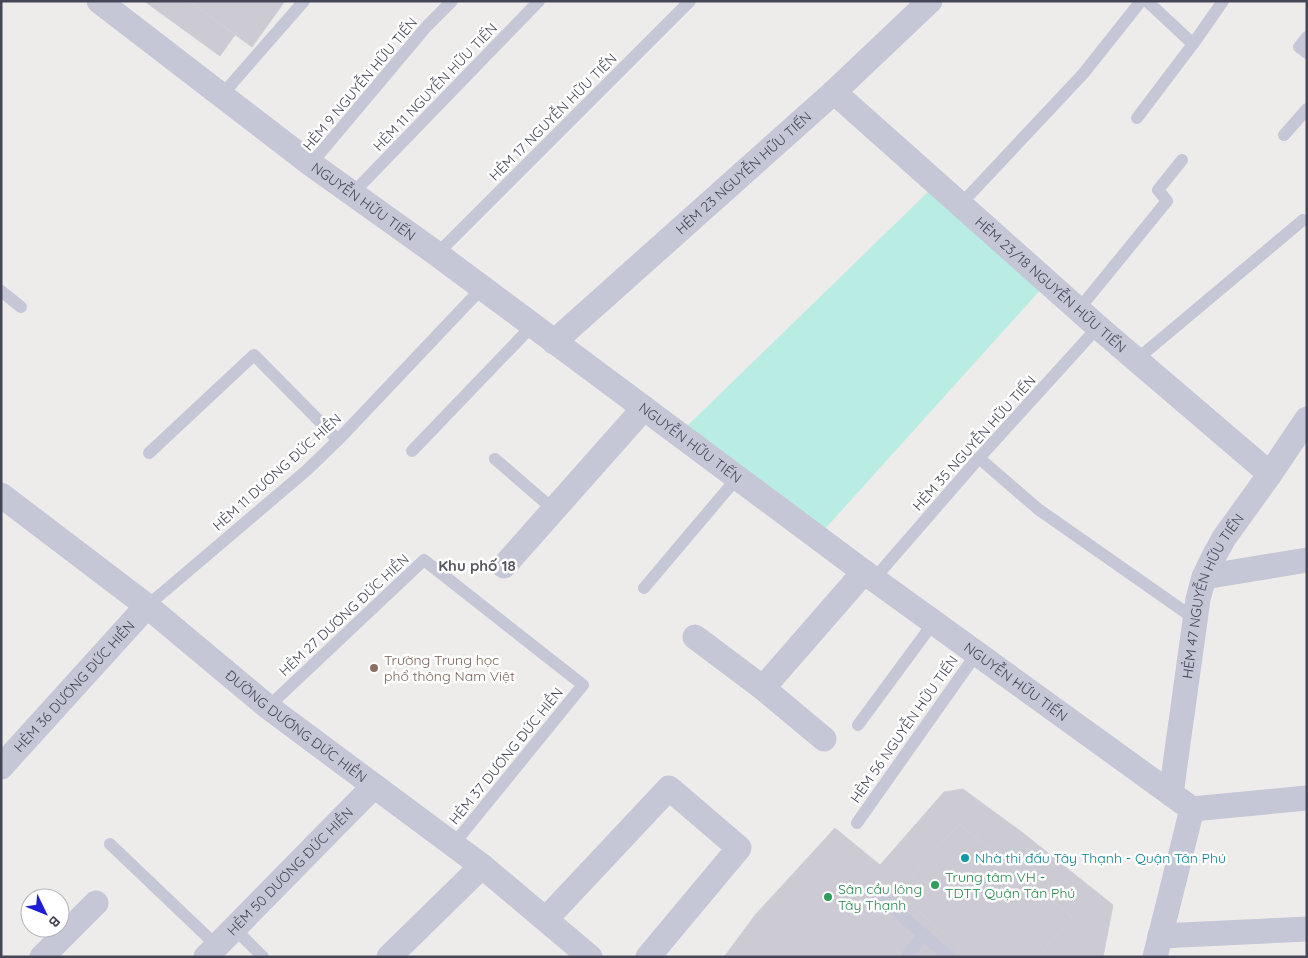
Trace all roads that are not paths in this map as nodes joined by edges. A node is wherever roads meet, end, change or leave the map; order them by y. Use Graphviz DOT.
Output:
graph roads {
  1 [pos="99,1"];
  2 [pos="304,1"];
  3 [pos="452,1"];
  4 [pos="539,1"];
  5 [pos="690,1"];
  6 [pos="930,1"];
  7 [pos="1140,1"];
  8 [pos="1147,1"];
  9 [pos="1223,1"];
  10 [pos="1307,37"];
  11 [pos="1193,44"];
  12 [pos="1307,53"];
  13 [pos="834,92"];
  14 [pos="221,96"];
  15 [pos="1307,109"];
  16 [pos="1137,118"];
  17 [pos="1284,135"];
  18 [pos="1182,160"];
  19 [pos="311,164"];
  20 [pos="352,194"];
  21 [pos="960,205"];
  22 [pos="1303,220"];
  23 [pos="437,254"];
  24 [pos="482,288"];
  25 [pos="1,291"];
  26 [pos="20,307"];
  27 [pos="1079,309"];
  28 [pos="532,326"];
  29 [pos="1098,327"];
  30 [pos="554,342"];
  31 [pos="1136,360"];
  32 [pos="644,408"];
  33 [pos="1307,419"];
  34 [pos="338,440"];
  35 [pos="412,451"];
  36 [pos="150,453"];
  37 [pos="979,458"];
  38 [pos="494,459"];
  39 [pos="1270,474"];
  40 [pos="737,478"];
  41 [pos="4,504"];
  42 [pos="553,509"];
  43 [pos="1307,560"];
  44 [pos="504,566"];
  45 [pos="869,576"];
  46 [pos="1204,577"];
  47 [pos="644,588"];
  48 [pos="147,606"];
  49 [pos="1195,618"];
  50 [pos="934,622"];
  51 [pos="695,637"];
  52 [pos="977,653"];
  53 [pos="582,685"];
  54 [pos="763,688"];
  55 [pos="268,707"];
  56 [pos="858,725"];
  57 [pos="824,739"];
  58 [pos="1,767"];
  59 [pos="374,786"];
  60 [pos="1171,794"];
  61 [pos="1307,798"];
  62 [pos="1192,809"];
  63 [pos="857,823"];
  64 [pos="110,844"];
  65 [pos="453,845"];
  66 [pos="482,866"];
  67 [pos="878,895"];
  68 [pos="96,902"];
  69 [pos="546,919"];
  70 [pos="1307,929"];
  71 [pos="924,935"];
  72 [pos="219,944"];
  73 [pos="1158,946"];
  74 [pos="42,957"];
  75 [pos="263,957"];
  76 [pos="390,957"];
  77 [pos="590,957"];
  78 [pos="648,957"];
  79 [pos="906,957"];
  80 [pos="949,957"];
  1 -- 14 [label="street, NGUYỄN HỮU TIẾN"];
  2 -- 14 [label="lane"];
  3 -- 19 [label="lane, HẺM 9 NGUYỄN HỮU TIẾN"];
  4 -- 20 [label="lane, HẺM 11 NGUYỄN HỮU TIẾN"];
  5 -- 23 [label="lane, HẺM 17 NGUYỄN HỮU TIẾN"];
  6 -- 13 [label="street, HẺM 23 NGUYỄN HỮU TIẾN"];
  7 -- 21 [label="lane"];
  8 -- 11 [label="lane"];
  9 -- 11 [label="lane"];
  10 -- 12 [label="lane"];
  11 -- 16 [label="lane"];
  13 -- 21 [label="street, HẺM 23/18 NGUYỄN HỮU TIẾN"];
  13 -- 30 [label="street, HẺM 23 NGUYỄN HỮU TIẾN"];
  14 -- 19 [label="street, NGUYỄN HỮU TIẾN"];
  15 -- 17 [label="lane"];
  18 -- 27 [label="lane"];
  19 -- 20 [label="street, NGUYỄN HỮU TIẾN"];
  20 -- 23 [label="street, NGUYỄN HỮU TIẾN"];
  21 -- 27 [label="street, HẺM 23/18 NGUYỄN HỮU TIẾN"];
  22 -- 31 [label="lane"];
  23 -- 24 [label="street, NGUYỄN HỮU TIẾN"];
  24 -- 28 [label="street, NGUYỄN HỮU TIẾN"];
  24 -- 34 [label="lane, HẺM 11 DƯƠNG ĐỨC HIỀN"];
  25 -- 26 [label="lane"];
  27 -- 29 [label="street, HẺM 23/18 NGUYỄN HỮU TIẾN"];
  28 -- 30 [label="street, NGUYỄN HỮU TIẾN"];
  28 -- 35 [label="lane"];
  29 -- 31 [label="street, HẺM 23/18 NGUYỄN HỮU TIẾN"];
  29 -- 37 [label="lane, HẺM 35 NGUYỄN HỮU TIẾN"];
  30 -- 32 [label="street, NGUYỄN HỮU TIẾN"];
  31 -- 39 [label="street, HẺM 23/18 NGUYỄN HỮU TIẾN"];
  32 -- 40 [label="street, NGUYỄN HỮU TIẾN"];
  32 -- 42 [label="street"];
  33 -- 39 [label="street, HẺM 47 NGUYỄN HỮU TIẾN"];
  34 -- 36 [label="lane"];
  34 -- 48 [label="lane, HẺM 11 DƯƠNG ĐỨC HIỀN"];
  37 -- 45 [label="lane, HẺM 35 NGUYỄN HỮU TIẾN"];
  37 -- 49 [label="lane"];
  38 -- 42 [label="lane"];
  39 -- 46 [label="street, HẺM 47 NGUYỄN HỮU TIẾN"];
  40 -- 45 [label="street, NGUYỄN HỮU TIẾN"];
  40 -- 47 [label="lane"];
  41 -- 48 [label="street, ĐƯỜNG DƯƠNG ĐỨC HIỀN"];
  42 -- 44 [label="street"];
  43 -- 46 [label="street"];
  45 -- 50 [label="street, NGUYỄN HỮU TIẾN"];
  45 -- 54 [label="street"];
  46 -- 49 [label="street, HẺM 47 NGUYỄN HỮU TIẾN"];
  48 -- 55 [label="street, ĐƯỜNG DƯƠNG ĐỨC HIỀN"];
  48 -- 58 [label="street, HẺM 36 DƯƠNG ĐỨC HIỀN"];
  49 -- 60 [label="street, HẺM 47 NGUYỄN HỮU TIẾN"];
  50 -- 52 [label="street, NGUYỄN HỮU TIẾN"];
  50 -- 56 [label="lane"];
  51 -- 54 [label="street"];
  52 -- 60 [label="street, NGUYỄN HỮU TIẾN"];
  52 -- 63 [label="lane, HẺM 56 NGUYỄN HỮU TIẾN"];
  53 -- 55 [label="lane, HẺM 27 DƯƠNG ĐỨC HIỀN"];
  53 -- 65 [label="lane, HẺM 37 DƯƠNG ĐỨC HIỀN"];
  54 -- 57 [label="street"];
  55 -- 59 [label="street, ĐƯỜNG DƯƠNG ĐỨC HIỀN"];
  59 -- 65 [label="street, ĐƯỜNG DƯƠNG ĐỨC HIỀN"];
  59 -- 72 [label="street, HẺM 50 DƯƠNG ĐỨC HIỀN"];
  60 -- 62 [label="street, NGUYỄN HỮU TIẾN"];
  61 -- 62 [label="street"];
  62 -- 73 [label="street"];
  64 -- 72 [label="lane"];
  65 -- 66 [label="street, ĐƯỜNG DƯƠNG ĐỨC HIỀN"];
  66 -- 69 [label="street, ĐƯỜNG DƯƠNG ĐỨC HIỀN"];
  66 -- 76 [label="street"];
  67 -- 71 [label="lane"];
  68 -- 74 [label="street"];
  69 -- 77 [label="street, ĐƯỜNG DƯƠNG ĐỨC HIỀN"];
  69 -- 78 [label="street"];
  70 -- 73 [label="street"];
  71 -- 79 [label="lane"];
  71 -- 80 [label="lane"];
  72 -- 75 [label="lane"];
}
